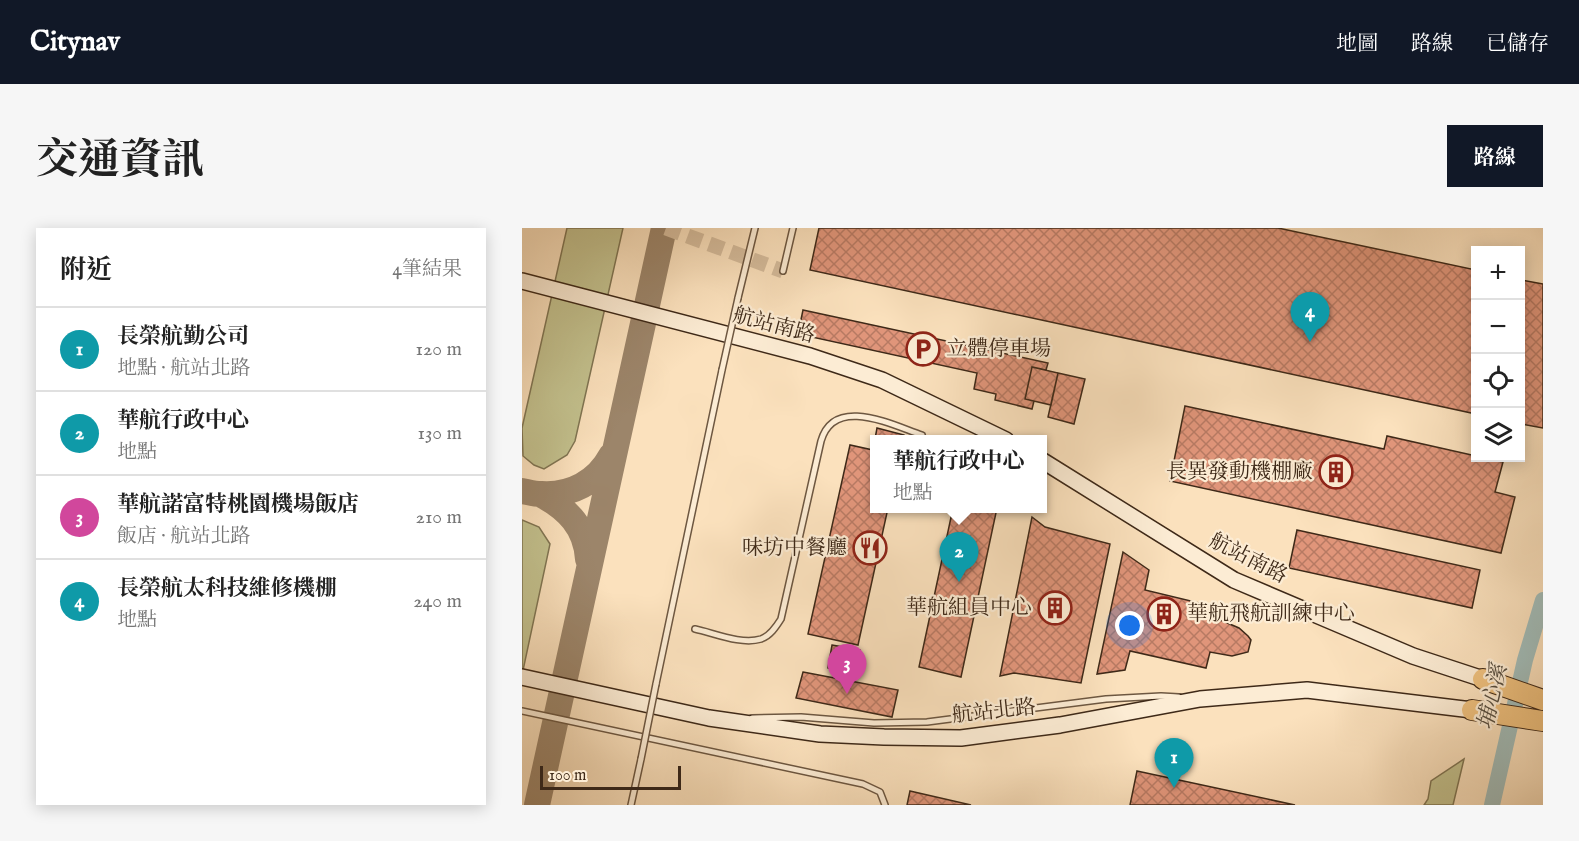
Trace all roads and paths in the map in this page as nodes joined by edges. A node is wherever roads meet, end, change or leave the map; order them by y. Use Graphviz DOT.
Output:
graph roads {
  1 [pos="755,228"];
  2 [pos="793,228"];
  3 [pos="783,271"];
  4 [pos="522,281"];
  5 [pos="922,435"];
  6 [pos="996,435"];
  7 [pos="1047,463"];
  8 [pos="695,629"];
  9 [pos="522,677"];
  10 [pos="1483,679"];
  11 [pos="1543,700"];
  12 [pos="1472,710"];
  13 [pos="522,711"];
  14 [pos="1543,721"];
  15 [pos="631,805"];
  16 [pos="885,805"];
  1 -- 15 [label="lane, bridge"];
  2 -- 3 [label="lane"];
  4 -- 6 [label="street, 航站南路"];
  5 -- 8 [label="lane"];
  7 -- 10 [label="street, 航站南路"];
  9 -- 12 [label="street, 航站北路"];
  10 -- 11 [label="highway"];
  12 -- 14 [label="highway"];
  13 -- 16 [label="lane"];
}
